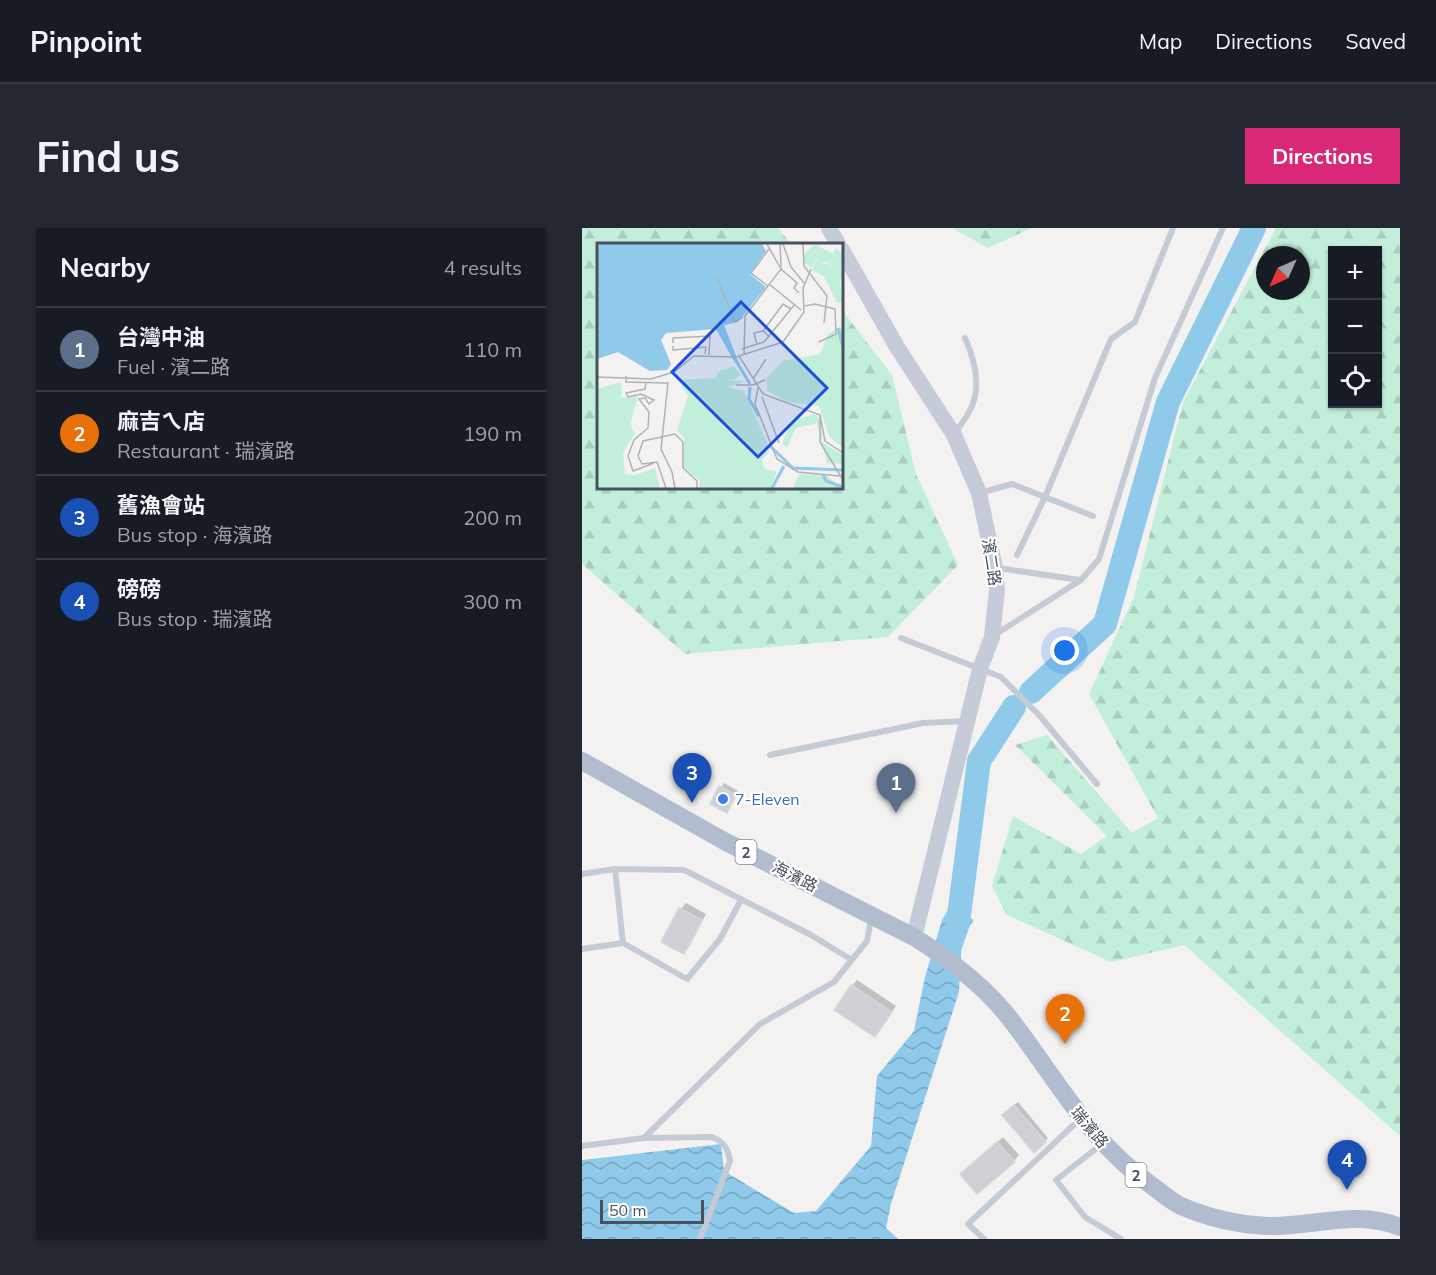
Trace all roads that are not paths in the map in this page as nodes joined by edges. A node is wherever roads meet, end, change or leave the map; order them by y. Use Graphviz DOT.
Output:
graph roads {
  1 [pos="829,228"];
  2 [pos="1173,228"];
  3 [pos="1223,228"];
  4 [pos="837,243"];
  5 [pos="843,252"];
  6 [pos="965,338"];
  7 [pos="954,435"];
  8 [pos="979,493"];
  9 [pos="1044,497"];
  10 [pos="1093,516"];
  11 [pos="1017,555"];
  12 [pos="994,568"];
  13 [pos="1081,580"];
  14 [pos="992,637"];
  15 [pos="901,638"];
  16 [pos="980,669"];
  17 [pos="967,721"];
  18 [pos="770,755"];
  19 [pos="582,761"];
  20 [pos="1097,784"];
  21 [pos="615,869"];
  22 [pos="582,873"];
  23 [pos="741,900"];
  24 [pos="872,915"];
  25 [pos="914,937"];
  26 [pos="623,943"];
  27 [pos="582,949"];
  28 [pos="852,960"];
  29 [pos="1080,1118"];
  30 [pos="644,1138"];
  31 [pos="1102,1143"];
  32 [pos="582,1146"];
  33 [pos="1395,1225"];
  34 [pos="700,1239"];
  35 [pos="984,1239"];
  36 [pos="1121,1239"];
  1 -- 4 [label="street"];
  2 -- 9 [label="lane"];
  3 -- 13 [label="lane"];
  5 -- 7 [label="street, 濱二路"];
  6 -- 7 [label="lane"];
  7 -- 8 [label="street, 濱二路"];
  8 -- 9 [label="lane"];
  8 -- 12 [label="street, 濱二路"];
  9 -- 10 [label="lane"];
  9 -- 11 [label="lane"];
  12 -- 13 [label="lane"];
  12 -- 14 [label="street, 濱二路"];
  13 -- 14 [label="lane"];
  14 -- 16 [label="street, 濱二路"];
  15 -- 16 [label="lane"];
  16 -- 17 [label="street, 濱二路"];
  16 -- 20 [label="lane"];
  17 -- 18 [label="lane"];
  17 -- 25 [label="street, 濱二路"];
  19 -- 24 [label="main road, 海濱路 / 2"];
  21 -- 22 [label="lane"];
  21 -- 23 [label="lane"];
  21 -- 26 [label="lane"];
  23 -- 26 [label="lane"];
  23 -- 28 [label="lane"];
  24 -- 25 [label="main road, 海濱路 / 2"];
  24 -- 28 [label="lane"];
  25 -- 29 [label="main road, 瑞濱路 / 2"];
  26 -- 27 [label="lane"];
  28 -- 30 [label="lane"];
  29 -- 31 [label="main road, 瑞濱路 / 2"];
  29 -- 35 [label="lane"];
  30 -- 32 [label="lane"];
  30 -- 34 [label="lane"];
  31 -- 33 [label="main road, 瑞濱路 / 2"];
  31 -- 36 [label="lane"];
}
